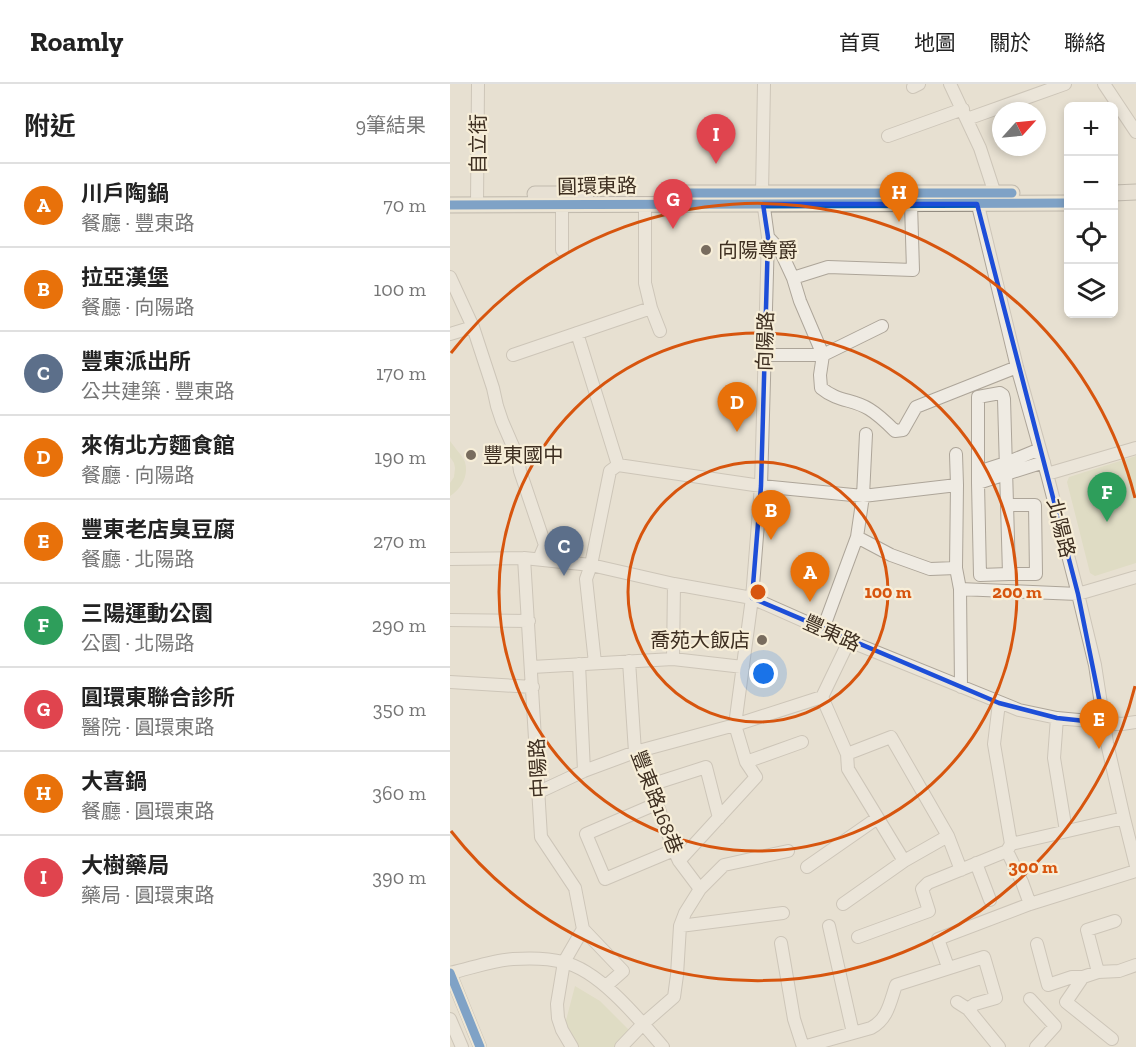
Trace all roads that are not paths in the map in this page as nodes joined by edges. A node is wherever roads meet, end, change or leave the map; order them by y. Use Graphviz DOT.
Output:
graph roads {
  1 [pos="478,84"];
  2 [pos="764,84"];
  3 [pos="950,84"];
  4 [pos="1065,84"];
  5 [pos="1107,85"];
  6 [pos="965,114"];
  7 [pos="1136,132"];
  8 [pos="888,136"];
  9 [pos="1136,192"];
  10 [pos="1064,193"];
  11 [pos="1118,193"];
  12 [pos="450,194"];
  13 [pos="763,198"];
  14 [pos="996,198"];
  15 [pos="477,199"];
  16 [pos="976,199"];
  17 [pos="1136,202"];
  18 [pos="645,203"];
  19 [pos="1064,203"];
  20 [pos="1118,203"];
  21 [pos="562,204"];
  22 [pos="911,204"];
  23 [pos="450,205"];
  24 [pos="768,237"];
  25 [pos="562,250"];
  26 [pos="450,278"];
  27 [pos="793,278"];
  28 [pos="651,308"];
  29 [pos="882,326"];
  30 [pos="473,327"];
  31 [pos="660,331"];
  32 [pos="577,333"];
  33 [pos="450,334"];
  34 [pos="513,355"];
  35 [pos="765,355"];
  36 [pos="823,355"];
  37 [pos="1017,367"];
  38 [pos="866,434"];
  39 [pos="1136,448"];
  40 [pos="1040,449"];
  41 [pos="956,454"];
  42 [pos="618,465"];
  43 [pos="1045,468"];
  44 [pos="1006,469"];
  45 [pos="978,477"];
  46 [pos="957,485"];
  47 [pos="761,486"];
  48 [pos="863,496"];
  49 [pos="1007,506"];
  50 [pos="857,537"];
  51 [pos="524,558"];
  52 [pos="450,559"];
  53 [pos="539,559"];
  54 [pos="591,565"];
  55 [pos="956,568"];
  56 [pos="1009,574"];
  57 [pos="1136,577"];
  58 [pos="674,584"];
  59 [pos="960,589"];
  60 [pos="1078,594"];
  61 [pos="752,598"];
  62 [pos="450,620"];
  63 [pos="529,621"];
  64 [pos="823,629"];
  65 [pos="849,641"];
  66 [pos="673,658"];
  67 [pos="629,661"];
  68 [pos="595,663"];
  69 [pos="579,664"];
  70 [pos="532,667"];
  71 [pos="743,667"];
  72 [pos="450,682"];
  73 [pos="533,687"];
  74 [pos="961,687"];
  75 [pos="822,698"];
  76 [pos="999,703"];
  77 [pos="1057,718"];
  78 [pos="1136,722"];
  79 [pos="1104,723"];
  80 [pos="735,725"];
  81 [pos="802,742"];
  82 [pos="635,752"];
  83 [pos="847,754"];
  84 [pos="746,762"];
  85 [pos="584,771"];
  86 [pos="650,785"];
  87 [pos="539,792"];
  88 [pos="656,804"];
  89 [pos="719,818"];
  90 [pos="1124,818"];
  91 [pos="876,819"];
  92 [pos="1066,831"];
  93 [pos="948,836"];
  94 [pos="1009,848"];
  95 [pos="788,851"];
  96 [pos="676,856"];
  97 [pos="904,861"];
  98 [pos="976,863"];
  99 [pos="807,867"];
  100 [pos="1136,868"];
  101 [pos="961,870"];
  102 [pos="700,889"];
  103 [pos="990,900"];
  104 [pos="843,904"];
  105 [pos="1030,904"];
  106 [pos="783,913"];
  107 [pos="1114,921"];
  108 [pos="680,926"];
  109 [pos="830,926"];
  110 [pos="583,929"];
  111 [pos="858,937"];
  112 [pos="781,943"];
  113 [pos="1036,944"];
  114 [pos="564,962"];
  115 [pos="1136,965"];
  116 [pos="948,967"];
  117 [pos="1098,972"];
  118 [pos="450,973"];
  119 [pos="1083,977"];
  120 [pos="606,986"];
  121 [pos="1030,999"];
  122 [pos="957,1002"];
  123 [pos="968,1009"];
  124 [pos="450,1019"];
  125 [pos="643,1024"];
  126 [pos="853,1033"];
  127 [pos="1112,1039"];
  128 [pos="462,1047"];
  129 [pos="480,1047"];
  130 [pos="572,1047"];
  131 [pos="621,1047"];
  132 [pos="663,1047"];
  133 [pos="803,1047"];
  134 [pos="999,1047"];
  135 [pos="1036,1047"];
  1 -- 15 [label="street, 自立街"];
  2 -- 13 [label="street, 向陽路"];
  3 -- 6 [label="street"];
  4 -- 6 [label="street"];
  5 -- 7 [label="street"];
  6 -- 8 [label="street"];
  6 -- 14 [label="street"];
  9 -- 11 [label="main road"];
  10 -- 14 [label="main road, 圓環東路"];
  12 -- 15 [label="main road, 圓環東路"];
  13 -- 15 [label="main road, 圓環東路"];
  13 -- 16 [label="main road, 圓環東路"];
  13 -- 18 [label="main road, 圓環東路"];
  13 -- 22 [label="main road, 圓環東路"];
  13 -- 24 [label="street, 向陽路"];
  14 -- 16 [label="main road, 圓環東路"];
  14 -- 19 [label="main road, 圓環東路"];
  15 -- 21 [label="main road, 圓環東路"];
  15 -- 23 [label="main road, 圓環東路"];
  16 -- 22 [label="main road, 圓環東路"];
  16 -- 37 [label="street, 北陽路"];
  17 -- 20 [label="main road"];
  18 -- 21 [label="main road, 圓環東路"];
  18 -- 28 [label="street"];
  21 -- 25 [label="street"];
  22 -- 27 [label="street"];
  24 -- 27 [label="street"];
  24 -- 35 [label="street, 向陽路"];
  26 -- 30 [label="street"];
  27 -- 36 [label="street"];
  28 -- 31 [label="street"];
  28 -- 32 [label="street"];
  29 -- 36 [label="street"];
  30 -- 33 [label="street"];
  30 -- 53 [label="street"];
  32 -- 34 [label="street"];
  32 -- 42 [label="street"];
  35 -- 36 [label="street"];
  35 -- 47 [label="street, 向陽路"];
  36 -- 37 [label="street"];
  37 -- 40 [label="street, 北陽路"];
  38 -- 48 [label="street"];
  39 -- 43 [label="street"];
  40 -- 43 [label="street, 北陽路"];
  40 -- 44 [label="street"];
  41 -- 46 [label="street"];
  42 -- 47 [label="street"];
  42 -- 54 [label="street"];
  43 -- 44 [label="street"];
  43 -- 60 [label="street, 北陽路"];
  44 -- 45 [label="street"];
  44 -- 45 [label="street"];
  44 -- 49 [label="street"];
  45 -- 56 [label="street"];
  46 -- 48 [label="street"];
  46 -- 55 [label="street"];
  47 -- 48 [label="street"];
  47 -- 61 [label="street, 向陽路"];
  48 -- 50 [label="street"];
  49 -- 56 [label="street"];
  49 -- 56 [label="street"];
  50 -- 55 [label="street"];
  50 -- 64 [label="street"];
  51 -- 52 [label="street, 豐東路"];
  51 -- 53 [label="street, 豐東路"];
  51 -- 63 [label="street, 中陽路"];
  53 -- 54 [label="street, 豐東路"];
  54 -- 58 [label="street, 豐東路"];
  54 -- 68 [label="street"];
  55 -- 59 [label="street"];
  57 -- 60 [label="street"];
  58 -- 61 [label="street, 豐東路"];
  58 -- 66 [label="street"];
  59 -- 60 [label="street"];
  59 -- 74 [label="street"];
  60 -- 79 [label="street, 北陽路"];
  61 -- 64 [label="street, 豐東路"];
  61 -- 71 [label="street, 向陽路"];
  62 -- 63 [label="street"];
  63 -- 70 [label="street, 中陽路"];
  64 -- 65 [label="street, 豐東路"];
  65 -- 74 [label="street, 豐東路"];
  65 -- 75 [label="street"];
  66 -- 67 [label="street"];
  66 -- 71 [label="street"];
  67 -- 68 [label="street"];
  67 -- 82 [label="street, 豐東路168巷"];
  68 -- 69 [label="street"];
  69 -- 70 [label="street"];
  69 -- 85 [label="street"];
  70 -- 73 [label="street, 中陽路"];
  71 -- 80 [label="street, 向陽路"];
  72 -- 73 [label="street"];
  73 -- 87 [label="street, 中陽路"];
  74 -- 76 [label="street, 豐東路"];
  75 -- 80 [label="street"];
  75 -- 83 [label="street"];
  76 -- 77 [label="street, 豐東路"];
  76 -- 94 [label="street"];
  77 -- 79 [label="street, 豐東路"];
  77 -- 92 [label="street"];
  78 -- 79 [label="street, 豐東路"];
  79 -- 90 [label="street, 北陽路"];
  80 -- 82 [label="street"];
  80 -- 84 [label="street"];
  81 -- 84 [label="street"];
  82 -- 85 [label="street"];
  82 -- 86 [label="street, 豐東路168巷"];
  83 -- 91 [label="street"];
  83 -- 93 [label="street"];
  84 -- 89 [label="street"];
  85 -- 87 [label="street"];
  86 -- 88 [label="street, 豐東路168巷"];
  86 -- 89 [label="street"];
  87 -- 110 [label="street, 中陽路"];
  88 -- 96 [label="street, 豐東路168巷"];
  88 -- 96 [label="street"];
  89 -- 96 [label="street"];
  90 -- 92 [label="street"];
  90 -- 100 [label="street, 北陽路"];
  91 -- 97 [label="street"];
  91 -- 99 [label="street"];
  92 -- 94 [label="street"];
  93 -- 97 [label="street"];
  93 -- 101 [label="street"];
  94 -- 98 [label="street"];
  94 -- 105 [label="street"];
  95 -- 102 [label="street"];
  96 -- 102 [label="street, 豐東路168巷"];
  97 -- 104 [label="street"];
  98 -- 101 [label="street"];
  98 -- 103 [label="street"];
  100 -- 105 [label="street"];
  101 -- 111 [label="street"];
  102 -- 108 [label="street"];
  105 -- 116 [label="street"];
  106 -- 108 [label="street"];
  107 -- 117 [label="street"];
  108 -- 125 [label="street"];
  109 -- 126 [label="street"];
  110 -- 114 [label="street"];
  110 -- 120 [label="street"];
  112 -- 133 [label="street"];
  113 -- 119 [label="street"];
  114 -- 118 [label="street"];
  114 -- 120 [label="street"];
  114 -- 130 [label="street"];
  115 -- 117 [label="street"];
  116 -- 123 [label="street"];
  116 -- 126 [label="street"];
  117 -- 119 [label="street"];
  118 -- 129 [label="street"];
  119 -- 127 [label="street"];
  120 -- 125 [label="street"];
  121 -- 135 [label="street"];
  122 -- 123 [label="street"];
  123 -- 134 [label="street"];
  124 -- 128 [label="street"];
  125 -- 131 [label="street"];
  125 -- 132 [label="street"];
  126 -- 133 [label="street"];
}
